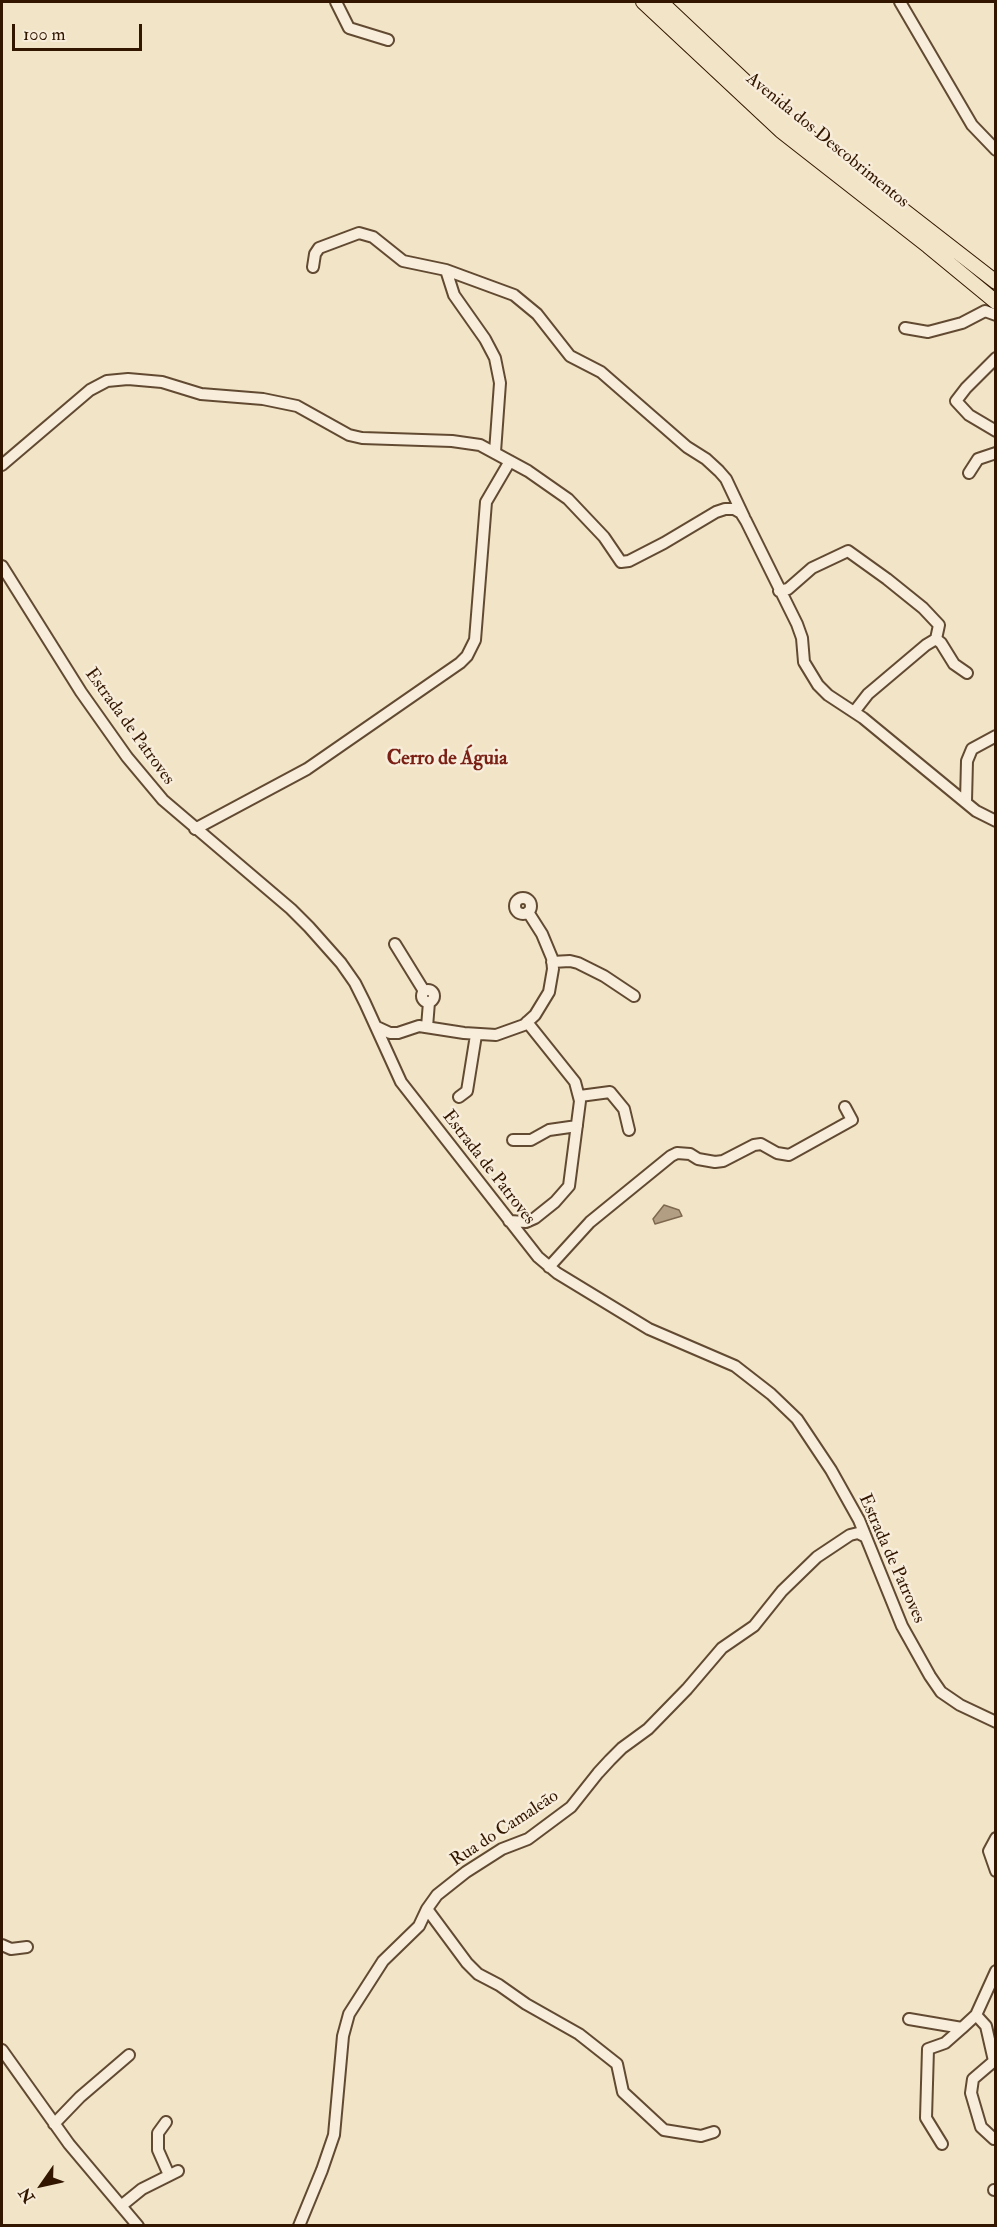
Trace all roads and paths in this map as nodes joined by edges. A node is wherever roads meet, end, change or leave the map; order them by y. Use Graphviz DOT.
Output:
graph roads {
  1 [pos="336,2"];
  2 [pos="643,2"];
  3 [pos="661,2"];
  4 [pos="900,2"];
  5 [pos="388,40"];
  6 [pos="994,149"];
  7 [pos="314,267"];
  8 [pos="446,270"];
  9 [pos="996,282"];
  10 [pos="996,302"];
  11 [pos="996,315"];
  12 [pos="905,328"];
  13 [pos="996,358"];
  14 [pos="996,431"];
  15 [pos="495,452"];
  16 [pos="996,453"];
  17 [pos="510,460"];
  18 [pos="2,465"];
  19 [pos="969,473"];
  20 [pos="738,500"];
  21 [pos="716,512"];
  22 [pos="745,520"];
  23 [pos="2,566"];
  24 [pos="779,591"];
  25 [pos="936,639"];
  26 [pos="967,673"];
  27 [pos="854,712"];
  28 [pos="996,736"];
  29 [pos="966,801"];
  30 [pos="996,821"];
  31 [pos="195,829"];
  32 [pos="528,912"];
  33 [pos="395,944"];
  34 [pos="552,962"];
  35 [pos="634,996"];
  36 [pos="527,1022"];
  37 [pos="377,1027"];
  38 [pos="428,1027"];
  39 [pos="398,1033"];
  40 [pos="476,1035"];
  41 [pos="388,1053"];
  42 [pos="580,1096"];
  43 [pos="477,1100"];
  44 [pos="845,1107"];
  45 [pos="577,1126"];
  46 [pos="628,1131"];
  47 [pos="513,1140"];
  48 [pos="536,1218"];
  49 [pos="509,1221"];
  50 [pos="528,1244"];
  51 [pos="549,1267"];
  52 [pos="859,1520"];
  53 [pos="850,1535"];
  54 [pos="866,1537"];
  55 [pos="996,1722"];
  56 [pos="996,1838"];
  57 [pos="996,1871"];
  58 [pos="427,1909"];
  59 [pos="2,1945"];
  60 [pos="27,1947"];
  61 [pos="996,1971"];
  62 [pos="976,2015"];
  63 [pos="909,2019"];
  64 [pos="962,2028"];
  65 [pos="2,2050"];
  66 [pos="129,2055"];
  67 [pos="995,2060"];
  68 [pos="166,2122"];
  69 [pos="54,2124"];
  70 [pos="714,2132"];
  71 [pos="994,2139"];
  72 [pos="942,2144"];
  73 [pos="121,2206"];
  74 [pos="138,2226"];
  75 [pos="299,2226"];
  1 -- 5 [label="street"];
  2 -- 10 [label="main road, Avenida dos Descobrimentos"];
  3 -- 9 [label="main road, Avenida dos Descobrimentos"];
  4 -- 6 [label="street"];
  7 -- 8 [label="street"];
  8 -- 15 [label="street"];
  8 -- 20 [label="street"];
  11 -- 12 [label="street"];
  13 -- 14 [label="street"];
  15 -- 17 [label="street"];
  15 -- 18 [label="street"];
  16 -- 19 [label="street"];
  17 -- 21 [label="street"];
  17 -- 31 [label="street"];
  20 -- 21 [label="street"];
  20 -- 22 [label="street"];
  21 -- 22 [label="street"];
  22 -- 24 [label="street"];
  23 -- 31 [label="street, Estrada de Patroves"];
  24 -- 25 [label="street"];
  24 -- 27 [label="street"];
  25 -- 26 [label="street"];
  25 -- 27 [label="street"];
  27 -- 29 [label="street"];
  28 -- 29 [label="street"];
  29 -- 30 [label="street"];
  31 -- 37 [label="street, Estrada de Patroves"];
  32 -- 34 [label="street"];
  33 -- 38 [label="street"];
  34 -- 35 [label="street"];
  34 -- 36 [label="street"];
  36 -- 40 [label="street"];
  36 -- 42 [label="street"];
  37 -- 39 [label="street"];
  37 -- 41 [label="street, Estrada de Patroves"];
  38 -- 39 [label="street"];
  38 -- 40 [label="street"];
  39 -- 41 [label="street"];
  40 -- 43 [label="street"];
  41 -- 49 [label="street, Estrada de Patroves"];
  42 -- 45 [label="street"];
  42 -- 46 [label="street"];
  44 -- 51 [label="street"];
  45 -- 47 [label="street"];
  45 -- 48 [label="street"];
  48 -- 49 [label="street"];
  48 -- 50 [label="street"];
  49 -- 50 [label="street, Estrada de Patroves"];
  50 -- 51 [label="street, Estrada de Patroves"];
  51 -- 52 [label="street, Estrada de Patroves"];
  52 -- 53 [label="street"];
  52 -- 54 [label="street, Estrada de Patroves"];
  53 -- 54 [label="street"];
  53 -- 58 [label="street, Rua do Camaleão"];
  54 -- 55 [label="street, Estrada de Patroves"];
  56 -- 57 [label="street"];
  58 -- 70 [label="street"];
  58 -- 75 [label="street, Rua do Camaleão"];
  59 -- 60 [label="street"];
  61 -- 62 [label="street"];
  62 -- 64 [label="street"];
  62 -- 67 [label="street"];
  63 -- 64 [label="street"];
  64 -- 72 [label="street"];
  65 -- 69 [label="street"];
  66 -- 69 [label="street"];
  67 -- 71 [label="street"];
  68 -- 73 [label="street"];
  69 -- 73 [label="street"];
  73 -- 74 [label="street"];
}
